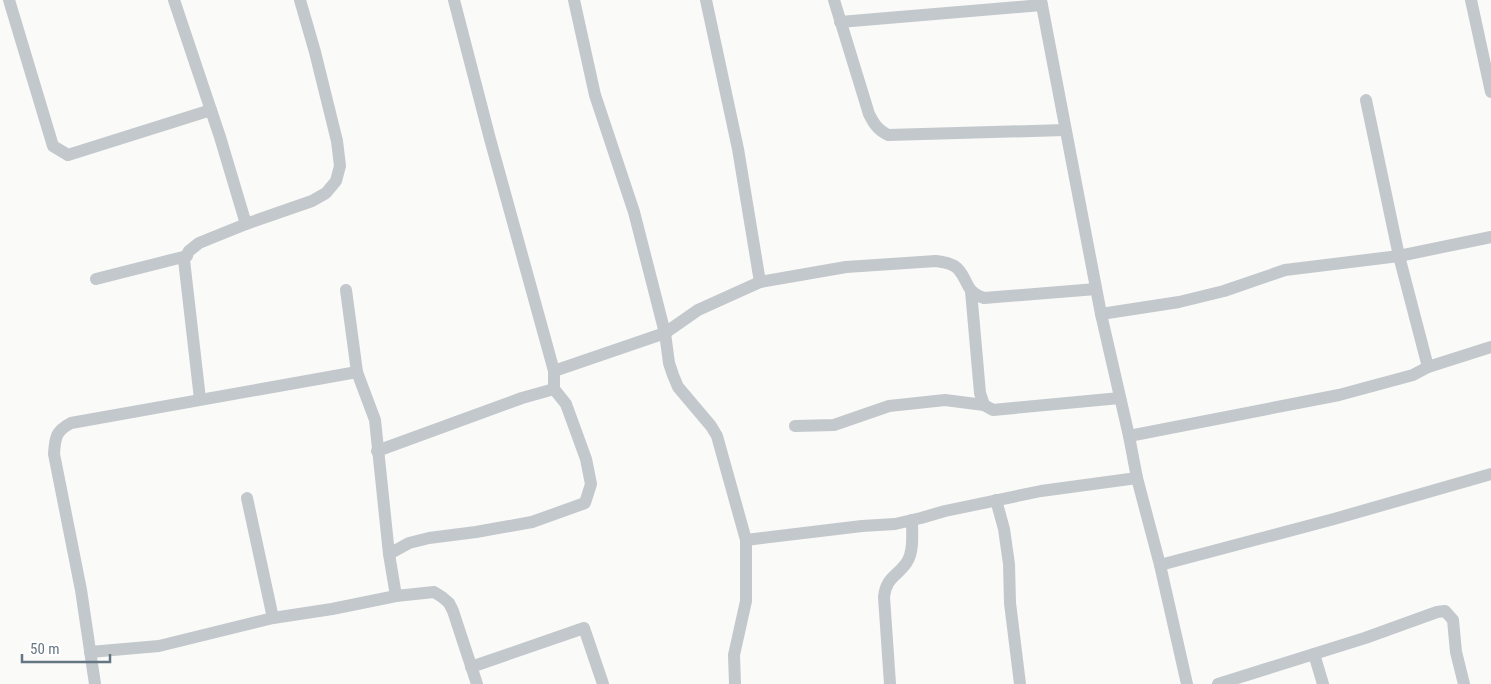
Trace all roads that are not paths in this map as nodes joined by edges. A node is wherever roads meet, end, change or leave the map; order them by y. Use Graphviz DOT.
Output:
graph roads {
  1 [pos="9,0"];
  2 [pos="174,0"];
  3 [pos="300,0"];
  4 [pos="454,0"];
  5 [pos="574,0"];
  6 [pos="706,0"];
  7 [pos="834,0"];
  8 [pos="1471,0"];
  9 [pos="1042,2"];
  10 [pos="840,22"];
  11 [pos="1491,92"];
  12 [pos="1366,100"];
  13 [pos="211,110"];
  14 [pos="1065,130"];
  15 [pos="246,224"];
  16 [pos="1491,237"];
  17 [pos="187,256"];
  18 [pos="1399,256"];
  19 [pos="96,279"];
  20 [pos="760,282"];
  21 [pos="1096,289"];
  22 [pos="346,290"];
  23 [pos="971,291"];
  24 [pos="1101,314"];
  25 [pos="665,334"];
  26 [pos="1491,347"];
  27 [pos="1428,367"];
  28 [pos="554,371"];
  29 [pos="357,372"];
  30 [pos="554,388"];
  31 [pos="1120,398"];
  32 [pos="200,399"];
  33 [pos="984,405"];
  34 [pos="796,426"];
  35 [pos="1130,436"];
  36 [pos="378,451"];
  37 [pos="1491,474"];
  38 [pos="1137,478"];
  39 [pos="247,498"];
  40 [pos="996,500"];
  41 [pos="912,520"];
  42 [pos="746,540"];
  43 [pos="389,554"];
  44 [pos="1160,565"];
  45 [pos="396,596"];
  46 [pos="273,618"];
  47 [pos="90,652"];
  48 [pos="1314,654"];
  49 [pos="471,667"];
  50 [pos="95,684"];
  51 [pos="477,684"];
  52 [pos="603,684"];
  53 [pos="735,684"];
  54 [pos="890,684"];
  55 [pos="1020,684"];
  56 [pos="1187,684"];
  57 [pos="1218,684"];
  58 [pos="1323,684"];
  59 [pos="1464,684"];
  1 -- 13 [label="street"];
  2 -- 13 [label="street"];
  3 -- 15 [label="street"];
  4 -- 28 [label="street"];
  5 -- 25 [label="street"];
  6 -- 20 [label="street"];
  7 -- 10 [label="street"];
  8 -- 11 [label="street"];
  9 -- 10 [label="street"];
  9 -- 14 [label="street"];
  10 -- 14 [label="street"];
  12 -- 18 [label="street"];
  13 -- 15 [label="street"];
  14 -- 21 [label="street"];
  15 -- 17 [label="street"];
  16 -- 18 [label="street"];
  17 -- 19 [label="street"];
  17 -- 32 [label="street"];
  18 -- 24 [label="street"];
  18 -- 27 [label="street"];
  20 -- 23 [label="street"];
  20 -- 25 [label="street"];
  21 -- 23 [label="street"];
  21 -- 24 [label="street"];
  22 -- 29 [label="street"];
  23 -- 33 [label="street"];
  24 -- 31 [label="street"];
  25 -- 28 [label="street"];
  25 -- 42 [label="street"];
  26 -- 27 [label="street"];
  27 -- 35 [label="street"];
  28 -- 30 [label="street"];
  29 -- 32 [label="street"];
  29 -- 36 [label="street"];
  30 -- 36 [label="street"];
  30 -- 43 [label="street"];
  31 -- 33 [label="street"];
  31 -- 35 [label="street"];
  32 -- 47 [label="street"];
  33 -- 34 [label="street"];
  35 -- 38 [label="street"];
  36 -- 43 [label="street"];
  37 -- 44 [label="street"];
  38 -- 40 [label="street"];
  38 -- 44 [label="street"];
  39 -- 46 [label="street"];
  40 -- 41 [label="street"];
  40 -- 55 [label="street"];
  41 -- 42 [label="street"];
  41 -- 54 [label="street"];
  42 -- 53 [label="street"];
  43 -- 45 [label="street"];
  44 -- 56 [label="street"];
  45 -- 46 [label="street"];
  45 -- 49 [label="street"];
  46 -- 47 [label="street"];
  47 -- 50 [label="street"];
  48 -- 57 [label="street"];
  48 -- 58 [label="street"];
  48 -- 59 [label="street"];
  49 -- 51 [label="street"];
  49 -- 52 [label="street"];
}
